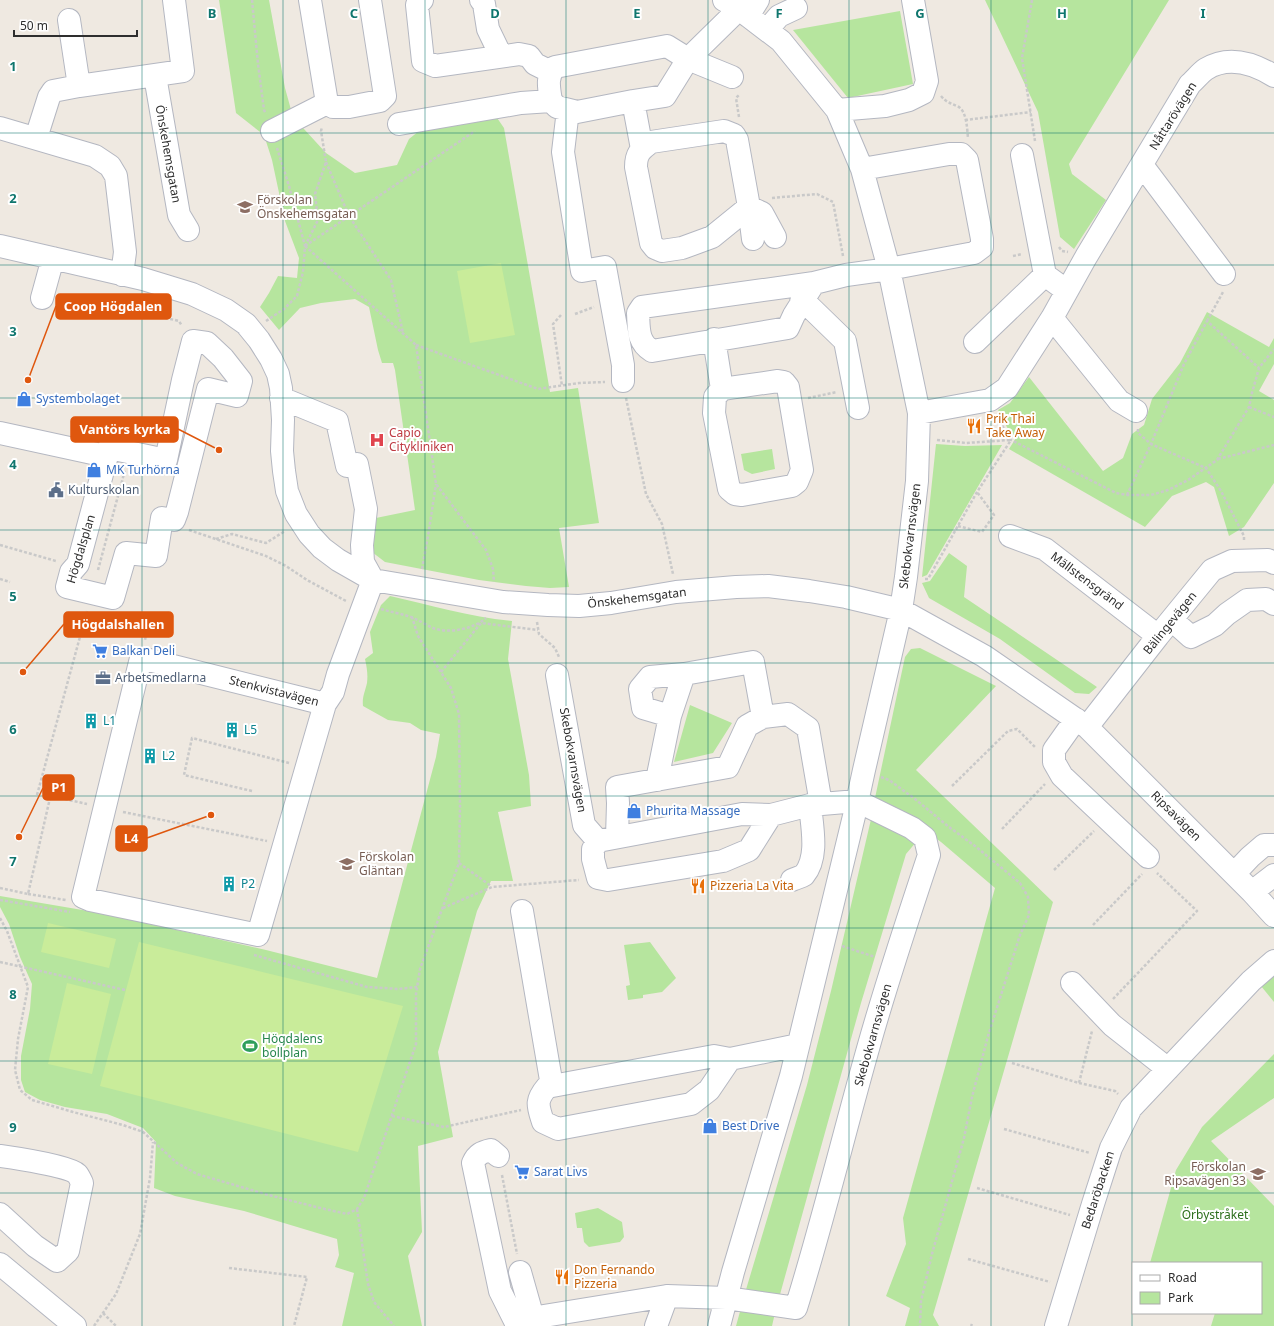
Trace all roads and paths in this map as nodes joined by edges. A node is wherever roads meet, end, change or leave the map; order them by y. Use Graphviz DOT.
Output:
graph roads {
  1 [pos="174,0"];
  2 [pos="310,0"];
  3 [pos="370,0"];
  4 [pos="422,0"];
  5 [pos="481,0"];
  6 [pos="913,0"];
  7 [pos="1032,0"];
  8 [pos="742,6"];
  9 [pos="796,8"];
  10 [pos="69,20"];
  11 [pos="767,30"];
  12 [pos="501,56"];
  13 [pos="688,59"];
  14 [pos="551,72"];
  15 [pos="155,76"];
  16 [pos="1274,76"];
  17 [pos="732,78"];
  18 [pos="927,81"];
  19 [pos="79,86"];
  20 [pos="633,101"];
  21 [pos="327,103"];
  22 [pos="560,106"];
  23 [pos="837,110"];
  24 [pos="1030,112"];
  25 [pos="965,120"];
  26 [pos="399,124"];
  27 [pos="0,128"];
  28 [pos="478,129"];
  29 [pos="272,130"];
  30 [pos="36,138"];
  31 [pos="1029,148"];
  32 [pos="642,149"];
  33 [pos="968,160"];
  34 [pos="326,162"];
  35 [pos="1142,165"];
  36 [pos="862,169"];
  37 [pos="748,204"];
  38 [pos="349,216"];
  39 [pos="188,230"];
  40 [pos="775,237"];
  41 [pos="753,239"];
  42 [pos="0,246"];
  43 [pos="305,246"];
  44 [pos="1057,246"];
  45 [pos="1086,257"];
  46 [pos="53,258"];
  47 [pos="888,269"];
  48 [pos="1224,274"];
  49 [pos="122,275"];
  50 [pos="846,275"];
  51 [pos="1045,275"];
  52 [pos="814,283"];
  53 [pos="1067,291"];
  54 [pos="42,298"];
  55 [pos="157,300"];
  56 [pos="801,302"];
  57 [pos="561,316"];
  58 [pos="260,317"];
  59 [pos="1052,318"];
  60 [pos="179,321"];
  61 [pos="1208,321"];
  62 [pos="403,333"];
  63 [pos="714,339"];
  64 [pos="975,342"];
  65 [pos="416,345"];
  66 [pos="1274,349"];
  67 [pos="1259,368"];
  68 [pos="623,381"];
  69 [pos="562,386"];
  70 [pos="722,389"];
  71 [pos="281,398"];
  72 [pos="857,399"];
  73 [pos="990,400"];
  74 [pos="790,403"];
  75 [pos="1249,407"];
  76 [pos="1136,411"];
  77 [pos="919,413"];
  78 [pos="1274,417"];
  79 [pos="0,433"];
  80 [pos="918,439"];
  81 [pos="1011,440"];
  82 [pos="1151,444"];
  83 [pos="1274,445"];
  84 [pos="106,456"];
  85 [pos="1217,460"];
  86 [pos="126,468"];
  87 [pos="1206,468"];
  88 [pos="436,484"];
  89 [pos="978,492"];
  90 [pos="1127,495"];
  91 [pos="958,526"];
  92 [pos="188,530"];
  93 [pos="286,530"];
  94 [pos="1010,536"];
  95 [pos="215,539"];
  96 [pos="1246,560"];
  97 [pos="1274,563"];
  98 [pos="422,569"];
  99 [pos="98,570"];
  100 [pos="494,577"];
  101 [pos="906,577"];
  102 [pos="0,579"];
  103 [pos="373,580"];
  104 [pos="10,582"];
  105 [pos="676,592"];
  106 [pos="92,593"];
  107 [pos="350,603"];
  108 [pos="1274,604"];
  109 [pos="380,609"];
  110 [pos="900,610"];
  111 [pos="110,616"];
  112 [pos="536,620"];
  113 [pos="1165,628"];
  114 [pos="538,630"];
  115 [pos="141,658"];
  116 [pos="441,672"];
  117 [pos="684,674"];
  118 [pos="558,675"];
  119 [pos="325,704"];
  120 [pos="670,716"];
  121 [pos="763,717"];
  122 [pos="1082,723"];
  123 [pos="1056,766"];
  124 [pos="306,768"];
  125 [pos="864,770"];
  126 [pos="657,780"];
  127 [pos="952,786"];
  128 [pos="252,791"];
  129 [pos="37,795"];
  130 [pos="50,798"];
  131 [pos="60,798"];
  132 [pos="857,801"];
  133 [pos="816,805"];
  134 [pos="104,808"];
  135 [pos="771,815"];
  136 [pos="1107,818"];
  137 [pos="1002,829"];
  138 [pos="607,839"];
  139 [pos="284,844"];
  140 [pos="1274,845"];
  141 [pos="1149,861"];
  142 [pos="458,863"];
  143 [pos="1054,870"];
  144 [pos="1234,874"];
  145 [pos="1274,875"];
  146 [pos="598,878"];
  147 [pos="792,880"];
  148 [pos="492,887"];
  149 [pos="0,888"];
  150 [pos="1252,892"];
  151 [pos="28,894"];
  152 [pos="85,898"];
  153 [pos="442,908"];
  154 [pos="522,911"];
  155 [pos="1274,916"];
  156 [pos="0,918"];
  157 [pos="1093,925"];
  158 [pos="824,940"];
  159 [pos="1274,961"];
  160 [pos="0,962"];
  161 [pos="893,963"];
  162 [pos="20,966"];
  163 [pos="1072,983"];
  164 [pos="125,990"];
  165 [pos="1100,1012"];
  166 [pos="798,1045"];
  167 [pos="730,1059"];
  168 [pos="1012,1063"];
  169 [pos="1168,1068"];
  170 [pos="1079,1083"];
  171 [pos="552,1086"];
  172 [pos="538,1106"];
  173 [pos="1133,1106"];
  174 [pos="392,1116"];
  175 [pos="1004,1129"];
  176 [pos="153,1142"];
  177 [pos="0,1156"];
  178 [pos="498,1156"];
  179 [pos="1108,1158"];
  180 [pos="976,1188"];
  181 [pos="357,1209"];
  182 [pos="0,1214"];
  183 [pos="1088,1220"];
  184 [pos="968,1259"];
  185 [pos="0,1264"];
  186 [pos="229,1268"];
  187 [pos="520,1272"];
  188 [pos="1068,1286"];
  189 [pos="667,1296"];
  190 [pos="726,1298"];
  191 [pos="103,1314"];
  192 [pos="795,1317"];
  193 [pos="522,1323"];
  194 [pos="75,1326"];
  195 [pos="94,1326"];
  196 [pos="116,1326"];
  197 [pos="294,1326"];
  198 [pos="394,1326"];
  199 [pos="656,1326"];
  200 [pos="719,1326"];
  201 [pos="920,1326"];
  202 [pos="1056,1326"];
  1 -- 15 [label="street"];
  2 -- 21 [label="street"];
  3 -- 21 [label="street"];
  4 -- 12 [label="street"];
  5 -- 12 [label="street"];
  6 -- 18 [label="street"];
  7 -- 24 [label="path"];
  8 -- 11 [label="street, Skebokvarnsvägen"];
  8 -- 13 [label="street, Skebokvarnsvägen"];
  9 -- 11 [label="street"];
  10 -- 19 [label="street"];
  11 -- 23 [label="street, Skebokvarnsvägen"];
  12 -- 14 [label="street"];
  13 -- 14 [label="street"];
  13 -- 17 [label="street"];
  13 -- 20 [label="street, Skebokvarnsvägen"];
  14 -- 22 [label="street"];
  15 -- 19 [label="street"];
  15 -- 39 [label="street, Önskehemsgatan"];
  16 -- 35 [label="street, Nåttarövägen"];
  18 -- 23 [label="street"];
  18 -- 25 [label="path"];
  19 -- 30 [label="street"];
  20 -- 22 [label="street, Skebokvarnsvägen"];
  20 -- 32 [label="street"];
  21 -- 29 [label="street"];
  21 -- 34 [label="path"];
  22 -- 26 [label="street, Skebokvarnsvägen"];
  22 -- 68 [label="street"];
  23 -- 36 [label="street, Skebokvarnsvägen"];
  24 -- 25 [label="path"];
  24 -- 31 [label="path"];
  25 -- 33 [label="path"];
  27 -- 30 [label="street"];
  28 -- 38 [label="path"];
  30 -- 49 [label="street"];
  31 -- 51 [label="street"];
  32 -- 37 [label="street"];
  32 -- 37 [label="street"];
  33 -- 36 [label="street"];
  33 -- 47 [label="street"];
  34 -- 38 [label="path"];
  34 -- 43 [label="path"];
  35 -- 45 [label="street, Nåttarövägen"];
  35 -- 48 [label="street"];
  36 -- 47 [label="street, Skebokvarnsvägen"];
  37 -- 40 [label="street"];
  37 -- 41 [label="street"];
  37 -- 50 [label="path"];
  38 -- 43 [label="path"];
  38 -- 62 [label="path"];
  42 -- 46 [label="street, Önskehemsgatan"];
  43 -- 58 [label="path"];
  43 -- 62 [label="path"];
  44 -- 45 [label="path"];
  45 -- 53 [label="street, Nåttarövägen"];
  46 -- 49 [label="street, Önskehemsgatan"];
  46 -- 54 [label="street"];
  47 -- 50 [label="street"];
  47 -- 77 [label="street, Skebokvarnsvägen"];
  48 -- 61 [label="path"];
  49 -- 71 [label="street, Önskehemsgatan"];
  50 -- 52 [label="street"];
  51 -- 53 [label="street"];
  51 -- 64 [label="street"];
  52 -- 56 [label="street"];
  52 -- 63 [label="street"];
  53 -- 59 [label="street, Nåttarövägen"];
  55 -- 60 [label="path"];
  56 -- 63 [label="street"];
  56 -- 72 [label="street"];
  57 -- 69 [label="path"];
  59 -- 73 [label="street, Nåttarövägen"];
  59 -- 76 [label="street"];
  61 -- 67 [label="path"];
  61 -- 82 [label="path"];
  62 -- 65 [label="path"];
  63 -- 70 [label="street"];
  65 -- 69 [label="path"];
  65 -- 88 [label="path"];
  66 -- 67 [label="path"];
  67 -- 75 [label="path"];
  68 -- 69 [label="path"];
  68 -- 105 [label="path"];
  70 -- 74 [label="street"];
  70 -- 74 [label="street"];
  71 -- 103 [label="street, Önskehemsgatan"];
  71 -- 103 [label="street"];
  72 -- 74 [label="path"];
  73 -- 77 [label="street, Nåttarövägen"];
  73 -- 81 [label="path"];
  75 -- 78 [label="path"];
  75 -- 85 [label="path"];
  77 -- 80 [label="street, Skebokvarnsvägen"];
  79 -- 84 [label="street"];
  80 -- 81 [label="path"];
  80 -- 101 [label="street, Skebokvarnsvägen"];
  81 -- 89 [label="path"];
  81 -- 90 [label="path"];
  82 -- 87 [label="path"];
  82 -- 90 [label="path"];
  83 -- 85 [label="path"];
  84 -- 106 [label="street, Högdalsplan"];
  84 -- 106 [label="street, Högdalsplan"];
  85 -- 87 [label="path"];
  86 -- 99 [label="path"];
  87 -- 90 [label="path"];
  87 -- 96 [label="path"];
  88 -- 98 [label="path"];
  88 -- 100 [label="path"];
  89 -- 91 [label="path"];
  89 -- 91 [label="path"];
  91 -- 101 [label="path"];
  92 -- 95 [label="path"];
  93 -- 95 [label="path"];
  94 -- 113 [label="street, Mällstensgränd"];
  95 -- 107 [label="path"];
  96 -- 97 [label="street, Bälingevägen"];
  96 -- 113 [label="street, Bälingevägen"];
  101 -- 110 [label="street, Skebokvarnsvägen"];
  102 -- 104 [label="path"];
  103 -- 105 [label="street, Önskehemsgatan"];
  103 -- 119 [label="street"];
  105 -- 110 [label="street, Önskehemsgatan"];
  106 -- 129 [label="path"];
  108 -- 113 [label="street, Mällstensgränd"];
  109 -- 116 [label="path"];
  110 -- 122 [label="street, Ripsavägen"];
  110 -- 125 [label="street, Skebokvarnsvägen"];
  111 -- 115 [label="path"];
  112 -- 114 [label="path"];
  113 -- 122 [label="street, Bälingevägen"];
  114 -- 116 [label="path"];
  114 -- 118 [label="path"];
  115 -- 119 [label="street, Stenkvistavägen"];
  115 -- 134 [label="street"];
  116 -- 142 [label="path"];
  117 -- 120 [label="street"];
  117 -- 120 [label="street"];
  117 -- 121 [label="street"];
  118 -- 138 [label="street, Skebokvarnsvägen"];
  119 -- 124 [label="street, Stenkvistavägen"];
  120 -- 126 [label="street"];
  121 -- 126 [label="street"];
  121 -- 133 [label="street"];
  122 -- 123 [label="street"];
  122 -- 144 [label="street, Ripsavägen"];
  123 -- 127 [label="path"];
  123 -- 136 [label="street"];
  123 -- 137 [label="path"];
  124 -- 128 [label="path"];
  124 -- 139 [label="street, Stenkvistavägen"];
  125 -- 132 [label="street, Skebokvarnsvägen"];
  125 -- 201 [label="path"];
  126 -- 138 [label="street"];
  130 -- 151 [label="path"];
  131 -- 134 [label="path"];
  132 -- 133 [label="street"];
  132 -- 158 [label="street, Skebokvarnsvägen"];
  132 -- 161 [label="street, Skebokvarnsvägen"];
  133 -- 135 [label="street"];
  133 -- 147 [label="street"];
  134 -- 139 [label="path"];
  134 -- 152 [label="street"];
  135 -- 138 [label="street"];
  135 -- 146 [label="street"];
  136 -- 141 [label="street"];
  136 -- 143 [label="path"];
  138 -- 146 [label="street"];
  139 -- 152 [label="street, Stenkvistavägen"];
  140 -- 144 [label="street"];
  141 -- 157 [label="path"];
  141 -- 165 [label="path"];
  142 -- 148 [label="path"];
  142 -- 153 [label="path"];
  144 -- 150 [label="street, Ripsavägen"];
  145 -- 150 [label="street"];
  146 -- 148 [label="path"];
  148 -- 153 [label="path"];
  149 -- 151 [label="path"];
  150 -- 155 [label="street, Ripsavägen"];
  151 -- 152 [label="path"];
  153 -- 174 [label="path"];
  154 -- 171 [label="street"];
  156 -- 162 [label="path"];
  158 -- 161 [label="path"];
  158 -- 166 [label="street, Skebokvarnsvägen"];
  159 -- 169 [label="street, Bedaröbacken"];
  160 -- 162 [label="path"];
  161 -- 192 [label="street, Skebokvarnsvägen"];
  162 -- 164 [label="path"];
  162 -- 176 [label="path"];
  163 -- 165 [label="street"];
  165 -- 169 [label="street"];
  165 -- 170 [label="path"];
  166 -- 167 [label="street"];
  166 -- 190 [label="street, Skebokvarnsvägen"];
  167 -- 171 [label="street"];
  167 -- 172 [label="street"];
  168 -- 170 [label="path"];
  169 -- 173 [label="street, Bedaröbacken"];
  170 -- 173 [label="path"];
  171 -- 172 [label="street"];
  172 -- 174 [label="path"];
  173 -- 179 [label="street, Bedaröbacken"];
  174 -- 181 [label="path"];
  175 -- 179 [label="path"];
  176 -- 181 [label="path"];
  176 -- 191 [label="path"];
  177 -- 182 [label="street"];
  178 -- 187 [label="path"];
  178 -- 193 [label="street"];
  179 -- 183 [label="street, Bedaröbacken"];
  180 -- 183 [label="path"];
  181 -- 198 [label="path"];
  183 -- 188 [label="street, Bedaröbacken"];
  184 -- 188 [label="path"];
  185 -- 194 [label="street"];
  186 -- 197 [label="path"];
  187 -- 193 [label="street"];
  188 -- 202 [label="street, Bedaröbacken"];
  189 -- 190 [label="street, Skebokvarnsvägen"];
  189 -- 193 [label="street, Skebokvarnsvägen"];
  189 -- 199 [label="street"];
  190 -- 192 [label="street, Skebokvarnsvägen"];
  190 -- 200 [label="street, Skebokvarnsvägen"];
  191 -- 195 [label="path"];
  191 -- 196 [label="path"];
}
